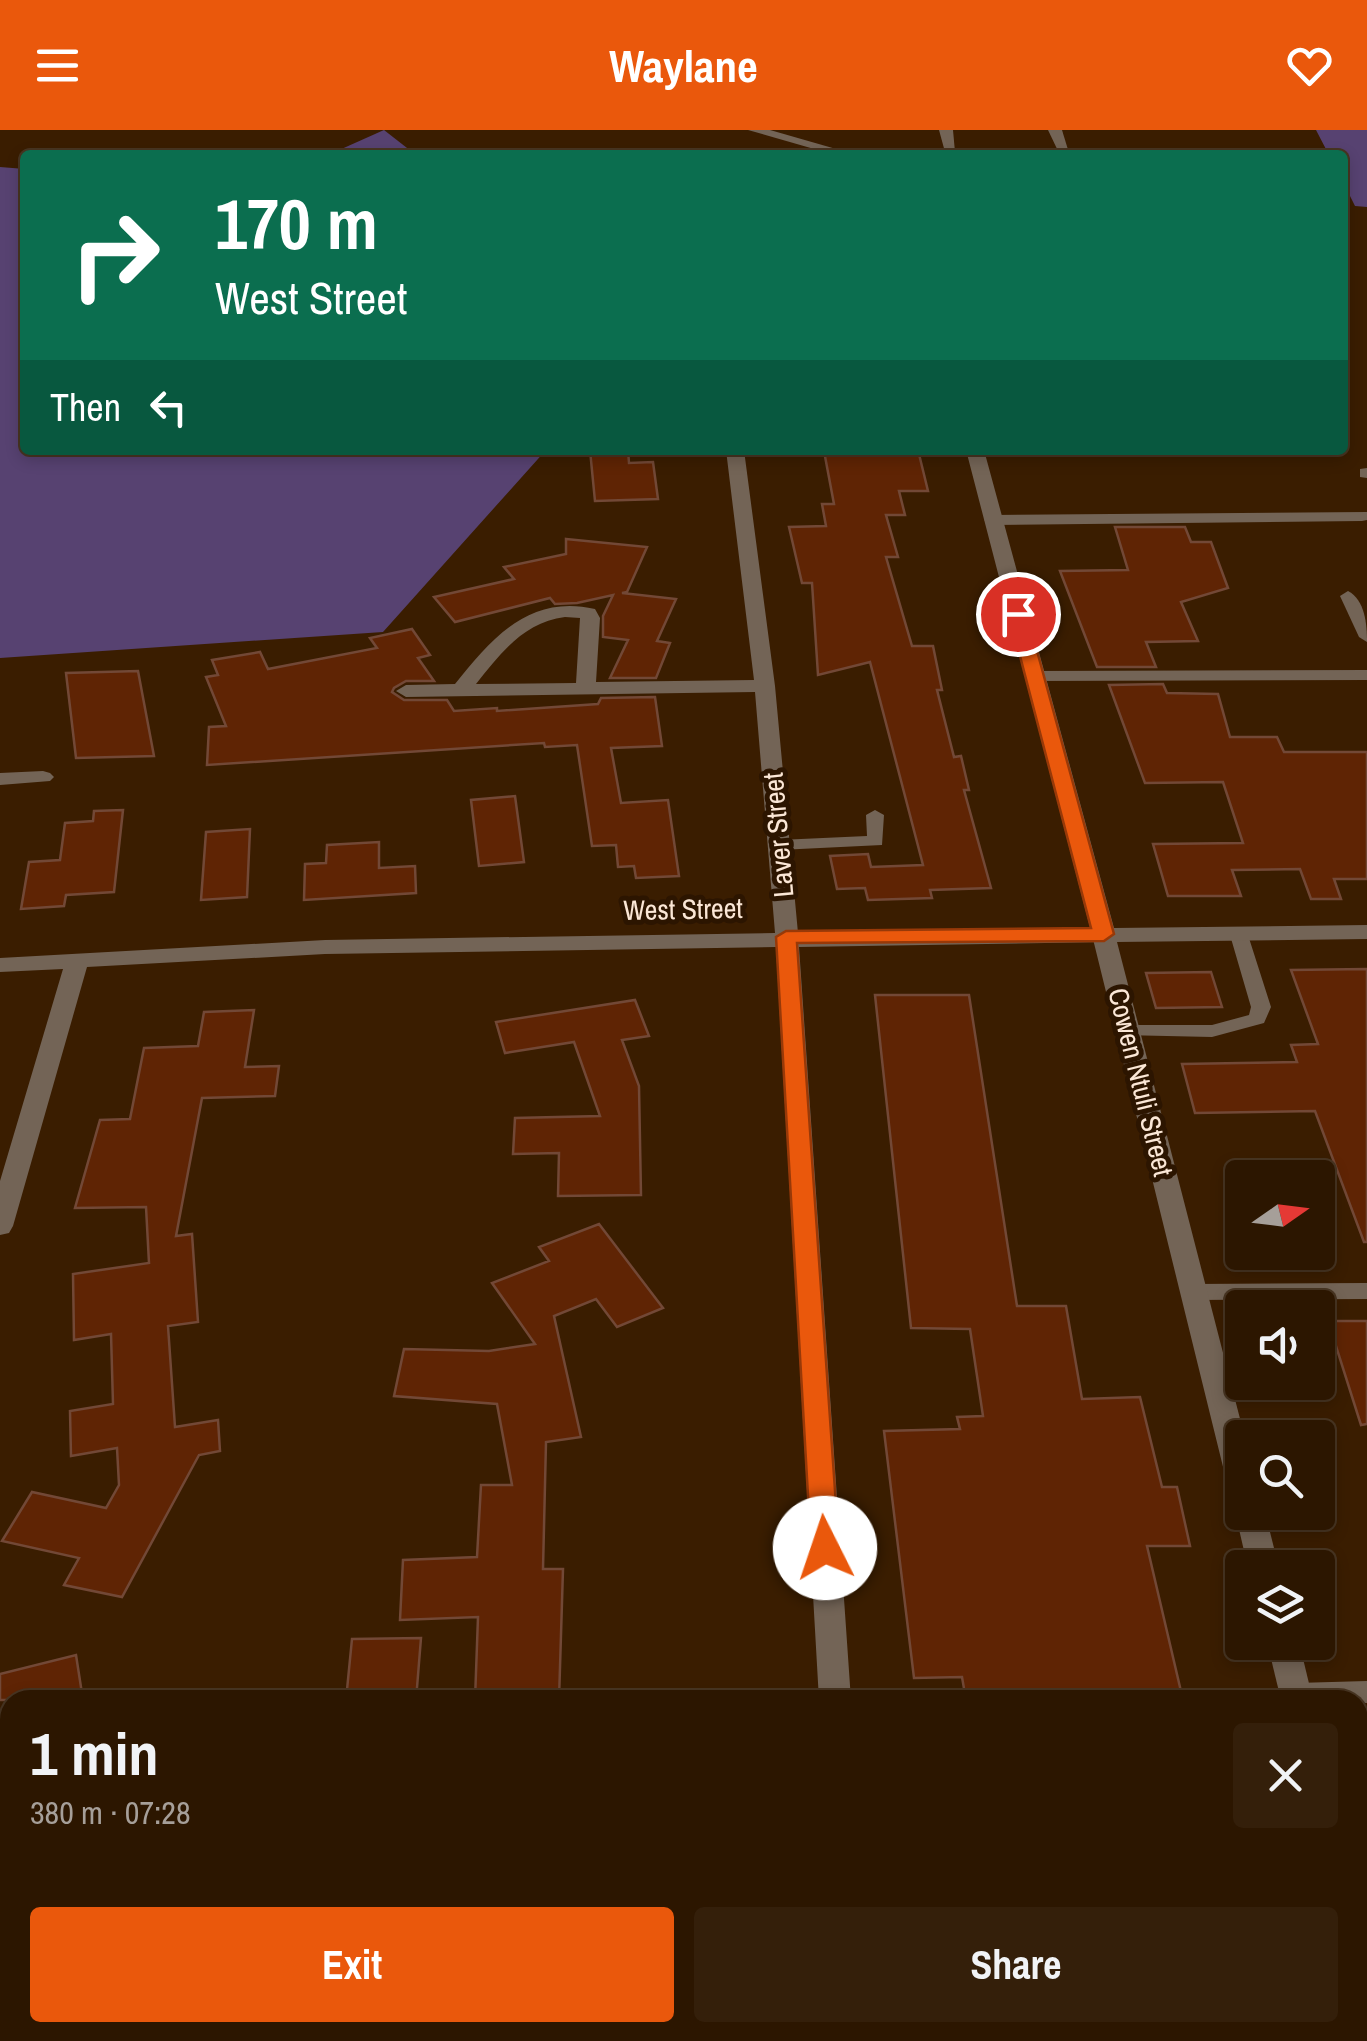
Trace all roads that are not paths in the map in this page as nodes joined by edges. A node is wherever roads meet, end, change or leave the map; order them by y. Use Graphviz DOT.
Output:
graph roads {
  1 [pos="754,130"];
  2 [pos="946,130"];
  3 [pos="1056,130"];
  4 [pos="950,149"];
  5 [pos="831,150"];
  6 [pos="1064,150"];
  7 [pos="736,455"];
  8 [pos="976,455"];
  9 [pos="1362,516"];
  10 [pos="993,520"];
  11 [pos="1348,596"];
  12 [pos="1367,637"];
  13 [pos="1367,675"];
  14 [pos="1035,676"];
  15 [pos="764,686"];
  16 [pos="586,688"];
  17 [pos="406,690"];
  18 [pos="462,690"];
  19 [pos="43,777"];
  20 [pos="0,779"];
  21 [pos="875,815"];
  22 [pos="779,845"];
  23 [pos="1367,932"];
  24 [pos="1104,934"];
  25 [pos="1239,935"];
  26 [pos="786,937"];
  27 [pos="77,961"];
  28 [pos="0,964"];
  29 [pos="1128,1031"];
  30 [pos="0,1226"];
  31 [pos="1367,1291"];
  32 [pos="1194,1292"];
  33 [pos="1226,1420"];
  34 [pos="1287,1660"];
  35 [pos="834,1690"];
  36 [pos="1294,1690"];
  1 -- 5 [label="street"];
  2 -- 4 [label="street"];
  3 -- 6 [label="street"];
  7 -- 15 [label="street, Laver Street"];
  8 -- 10 [label="street, Cowen Ntuli Street"];
  9 -- 10 [label="street"];
  10 -- 14 [label="street, Cowen Ntuli Street"];
  11 -- 12 [label="lane"];
  13 -- 14 [label="lane"];
  14 -- 24 [label="street, Cowen Ntuli Street"];
  15 -- 16 [label="street"];
  15 -- 22 [label="street, Laver Street"];
  16 -- 18 [label="street"];
  16 -- 18 [label="street"];
  17 -- 18 [label="street"];
  19 -- 20 [label="street"];
  21 -- 22 [label="lane"];
  22 -- 26 [label="street, Laver Street"];
  23 -- 25 [label="street, West Street"];
  24 -- 25 [label="street, West Street"];
  24 -- 26 [label="street, West Street"];
  24 -- 29 [label="street, Cowen Ntuli Street"];
  25 -- 29 [label="lane"];
  26 -- 27 [label="street, West Street"];
  26 -- 35 [label="street, Laver Street"];
  27 -- 28 [label="street, West Street"];
  27 -- 30 [label="street"];
  29 -- 32 [label="street, Cowen Ntuli Street"];
  31 -- 32 [label="lane"];
  32 -- 33 [label="street, Cowen Ntuli Street"];
  34 -- 36 [label="street"];
}
